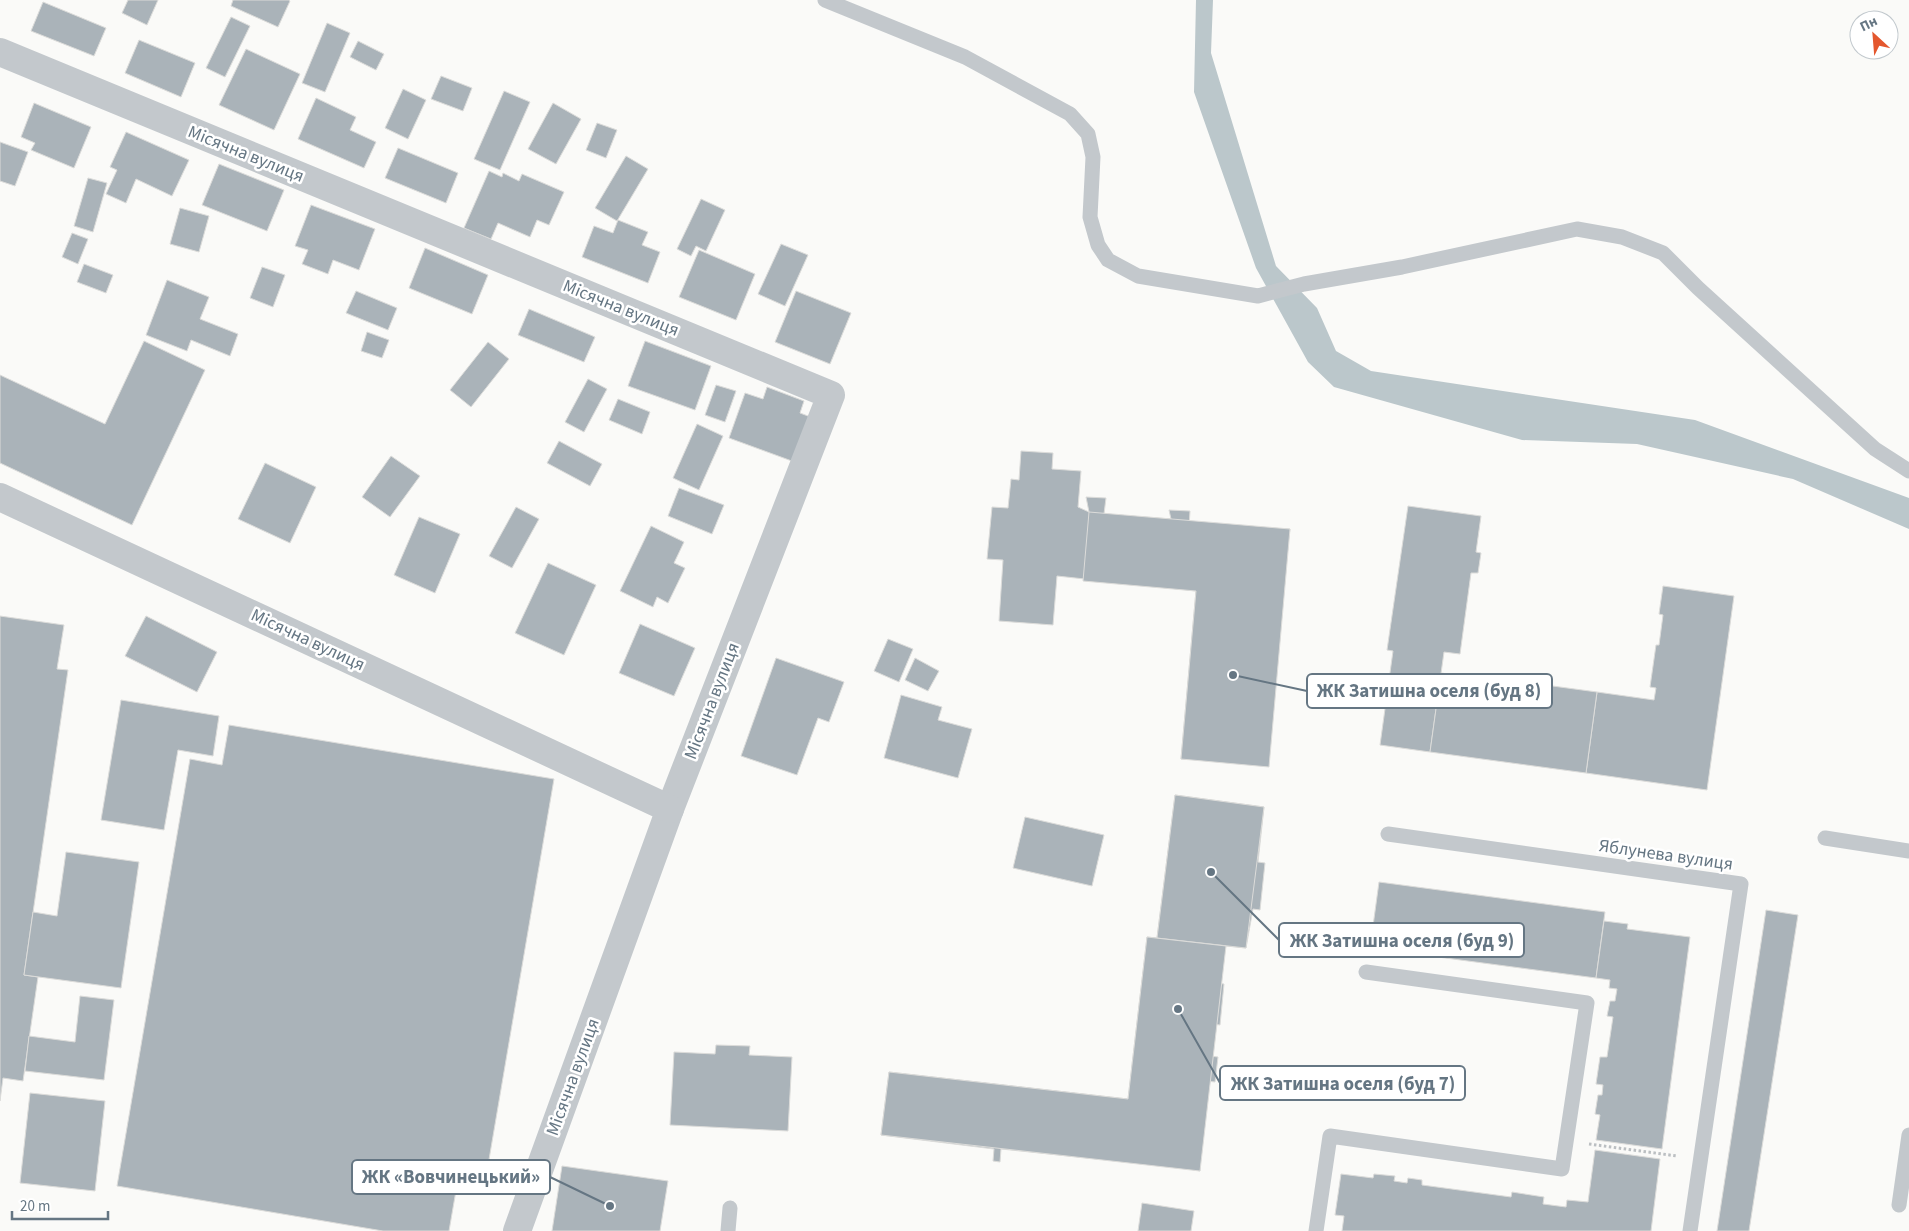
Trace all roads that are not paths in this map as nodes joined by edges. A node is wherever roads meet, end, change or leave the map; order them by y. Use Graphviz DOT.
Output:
graph roads {
  1 [pos="825,0"];
  2 [pos="0,52"];
  3 [pos="1909,471"];
  4 [pos="0,497"];
  5 [pos="670,809"];
  6 [pos="1388,834"];
  7 [pos="1825,838"];
  8 [pos="1909,851"];
  9 [pos="1366,972"];
  10 [pos="1909,1135"];
  11 [pos="1899,1205"];
  12 [pos="730,1208"];
  13 [pos="517,1231"];
  14 [pos="728,1231"];
  15 [pos="1316,1231"];
  16 [pos="1690,1231"];
  1 -- 3 [label="lane"];
  2 -- 5 [label="street, Місячна вулиця"];
  4 -- 5 [label="street, Місячна вулиця"];
  5 -- 13 [label="street, Місячна вулиця"];
  6 -- 16 [label="lane, Яблунева вулиця"];
  7 -- 8 [label="lane"];
  9 -- 15 [label="lane"];
  10 -- 11 [label="lane"];
  12 -- 14 [label="lane"];
}
